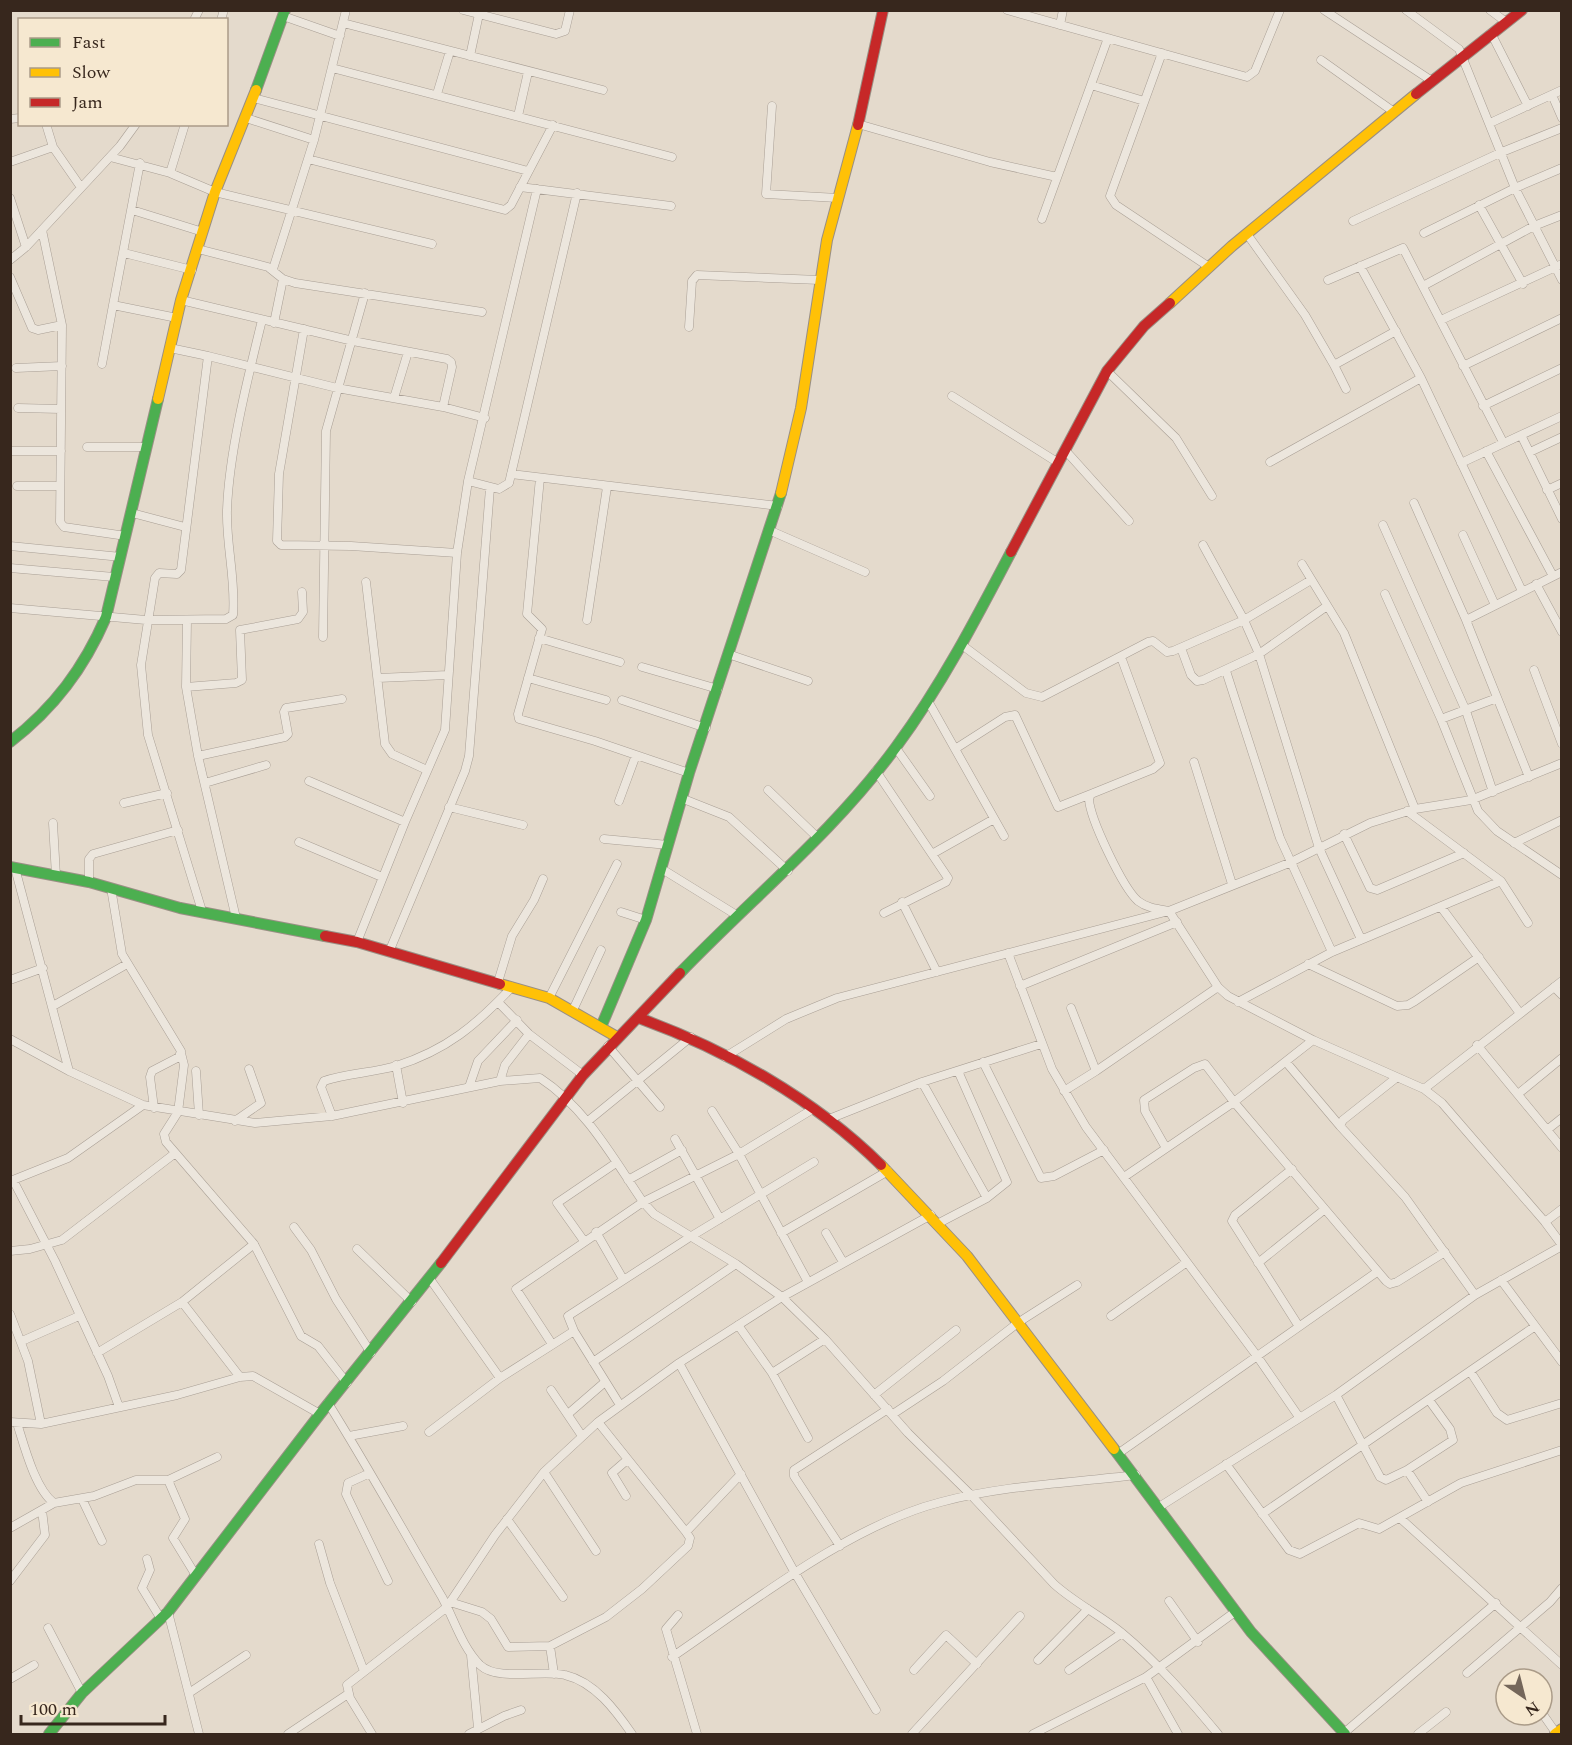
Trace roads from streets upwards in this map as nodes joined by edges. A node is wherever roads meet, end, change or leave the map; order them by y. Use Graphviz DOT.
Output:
graph roads {
  1 [pos="346,10"];
  2 [pos="463,10"];
  3 [pos="570,10"];
  4 [pos="883,10"];
  5 [pos="1006,10"];
  6 [pos="1064,10"];
  7 [pos="1280,10"];
  8 [pos="1324,10"];
  9 [pos="1406,10"];
  10 [pos="1490,10"];
  11 [pos="1522,11"];
  12 [pos="1019,12"];
  13 [pos="284,13"];
  14 [pos="479,14"];
  15 [pos="1506,22"];
  16 [pos="344,23"];
  17 [pos="1060,25"];
  18 [pos="1491,33"];
  19 [pos="340,36"];
  20 [pos="1108,38"];
  21 [pos="450,51"];
  22 [pos="1162,53"];
  23 [pos="470,56"];
  24 [pos="1462,56"];
  25 [pos="1320,60"];
  26 [pos="332,68"];
  27 [pos="528,72"];
  28 [pos="1432,81"];
  29 [pos="1091,85"];
  30 [pos="603,90"];
  31 [pos="1562,90"];
  32 [pos="437,94"];
  33 [pos="1552,95"];
  34 [pos="254,98"];
  35 [pos="1144,101"];
  36 [pos="772,106"];
  37 [pos="1528,106"];
  38 [pos="1394,112"];
  39 [pos="320,115"];
  40 [pos="518,116"];
  41 [pos="246,118"];
  42 [pos="1562,118"];
  43 [pos="1490,123"];
  44 [pos="858,124"];
  45 [pos="553,125"];
  46 [pos="47,126"];
  47 [pos="134,126"];
  48 [pos="184,126"];
  49 [pos="1562,128"];
  50 [pos="314,140"];
  51 [pos="53,147"];
  52 [pos="1502,152"];
  53 [pos="110,157"];
  54 [pos="672,157"];
  55 [pos="308,159"];
  56 [pos="10,162"];
  57 [pos="140,163"];
  58 [pos="1562,168"];
  59 [pos="528,171"];
  60 [pos="170,173"];
  61 [pos="1058,177"];
  62 [pos="80,186"];
  63 [pos="520,187"];
  64 [pos="1515,188"];
  65 [pos="537,189"];
  66 [pos="215,192"];
  67 [pos="577,193"];
  68 [pos="10,198"];
  69 [pos="838,198"];
  70 [pos="1479,205"];
  71 [pos="671,206"];
  72 [pos="132,210"];
  73 [pos="293,210"];
  74 [pos="1562,214"];
  75 [pos="1042,219"];
  76 [pos="1353,221"];
  77 [pos="1534,226"];
  78 [pos="42,230"];
  79 [pos="203,232"];
  80 [pos="1424,233"];
  81 [pos="1247,234"];
  82 [pos="432,244"];
  83 [pos="1501,246"];
  84 [pos="26,247"];
  85 [pos="198,249"];
  86 [pos="124,253"];
  87 [pos="10,260"];
  88 [pos="1360,266"];
  89 [pos="1558,266"];
  90 [pos="1209,267"];
  91 [pos="273,269"];
  92 [pos="192,270"];
  93 [pos="10,277"];
  94 [pos="283,279"];
  95 [pos="820,280"];
  96 [pos="1328,280"];
  97 [pos="1562,280"];
  98 [pos="1523,284"];
  99 [pos="1423,286"];
  100 [pos="365,293"];
  101 [pos="181,300"];
  102 [pos="113,306"];
  103 [pos="482,312"];
  104 [pos="177,318"];
  105 [pos="1562,318"];
  106 [pos="262,320"];
  107 [pos="1441,320"];
  108 [pos="274,323"];
  109 [pos="62,325"];
  110 [pos="689,327"];
  111 [pos="304,329"];
  112 [pos="1396,331"];
  113 [pos="353,341"];
  114 [pos="170,348"];
  115 [pos="408,352"];
  116 [pos="208,356"];
  117 [pos="102,364"];
  118 [pos="1334,365"];
  119 [pos="62,366"];
  120 [pos="1463,366"];
  121 [pos="250,367"];
  122 [pos="16,368"];
  123 [pos="1562,368"];
  124 [pos="1107,371"];
  125 [pos="294,378"];
  126 [pos="1421,378"];
  127 [pos="337,387"];
  128 [pos="1346,389"];
  129 [pos="952,396"];
  130 [pos="394,398"];
  131 [pos="1484,406"];
  132 [pos="443,407"];
  133 [pos="18,408"];
  134 [pos="62,409"];
  135 [pos="1562,416"];
  136 [pos="485,418"];
  137 [pos="1521,435"];
  138 [pos="1562,437"];
  139 [pos="1503,442"];
  140 [pos="87,447"];
  141 [pos="146,447"];
  142 [pos="1065,450"];
  143 [pos="10,451"];
  144 [pos="61,451"];
  145 [pos="1486,451"];
  146 [pos="1530,452"];
  147 [pos="1057,462"];
  148 [pos="1270,462"];
  149 [pos="1461,463"];
  150 [pos="511,474"];
  151 [pos="540,478"];
  152 [pos="468,481"];
  153 [pos="1562,483"];
  154 [pos="17,486"];
  155 [pos="59,486"];
  156 [pos="607,487"];
  157 [pos="490,488"];
  158 [pos="1547,490"];
  159 [pos="1212,496"];
  160 [pos="1414,503"];
  161 [pos="778,506"];
  162 [pos="132,513"];
  163 [pos="1562,519"];
  164 [pos="1130,521"];
  165 [pos="1383,525"];
  166 [pos="184,527"];
  167 [pos="771,531"];
  168 [pos="1463,535"];
  169 [pos="126,536"];
  170 [pos="1203,545"];
  171 [pos="10,546"];
  172 [pos="323,546"];
  173 [pos="457,553"];
  174 [pos="121,557"];
  175 [pos="1302,564"];
  176 [pos="10,568"];
  177 [pos="865,572"];
  178 [pos="1562,572"];
  179 [pos="1553,576"];
  180 [pos="114,577"];
  181 [pos="1311,580"];
  182 [pos="366,582"];
  183 [pos="1536,584"];
  184 [pos="1522,591"];
  185 [pos="302,592"];
  186 [pos="1385,594"];
  187 [pos="1495,605"];
  188 [pos="1327,606"];
  189 [pos="10,608"];
  190 [pos="106,617"];
  191 [pos="146,620"];
  192 [pos="187,620"];
  193 [pos="587,620"];
  194 [pos="1244,620"];
  195 [pos="1466,620"];
  196 [pos="1562,632"];
  197 [pos="323,637"];
  198 [pos="539,638"];
  199 [pos="962,645"];
  200 [pos="1181,648"];
  201 [pos="728,654"];
  202 [pos="1259,654"];
  203 [pos="1121,657"];
  204 [pos="620,662"];
  205 [pos="642,667"];
  206 [pos="1534,670"];
  207 [pos="1226,671"];
  208 [pos="448,675"];
  209 [pos="378,678"];
  210 [pos="528,678"];
  211 [pos="808,681"];
  212 [pos="186,687"];
  213 [pos="718,689"];
  214 [pos="342,699"];
  215 [pos="1497,699"];
  216 [pos="606,700"];
  217 [pos="622,700"];
  218 [pos="928,701"];
  219 [pos="1466,711"];
  220 [pos="1441,719"];
  221 [pos="706,728"];
  222 [pos="10,742"];
  223 [pos="1562,744"];
  224 [pos="896,748"];
  225 [pos="955,749"];
  226 [pos="636,755"];
  227 [pos="198,756"];
  228 [pos="1194,762"];
  229 [pos="1562,763"];
  230 [pos="266,765"];
  231 [pos="428,770"];
  232 [pos="876,771"];
  233 [pos="688,773"];
  234 [pos="1529,777"];
  235 [pos="309,782"];
  236 [pos="205,783"];
  237 [pos="768,790"];
  238 [pos="1493,792"];
  239 [pos="167,793"];
  240 [pos="1091,794"];
  241 [pos="930,796"];
  242 [pos="681,798"];
  243 [pos="1471,800"];
  244 [pos="619,801"];
  245 [pos="124,803"];
  246 [pos="449,807"];
  247 [pos="1415,808"];
  248 [pos="1407,811"];
  249 [pos="994,819"];
  250 [pos="1562,820"];
  251 [pos="405,822"];
  252 [pos="53,823"];
  253 [pos="523,825"];
  254 [pos="178,830"];
  255 [pos="1344,834"];
  256 [pos="1004,836"];
  257 [pos="818,838"];
  258 [pos="604,839"];
  259 [pos="299,842"];
  260 [pos="1514,843"];
  261 [pos="668,845"];
  262 [pos="1319,848"];
  263 [pos="1464,853"];
  264 [pos="932,854"];
  265 [pos="1289,863"];
  266 [pos="617,864"];
  267 [pos="13,867"];
  268 [pos="662,869"];
  269 [pos="788,871"];
  270 [pos="1560,873"];
  271 [pos="56,876"];
  272 [pos="382,877"];
  273 [pos="543,879"];
  274 [pos="1501,881"];
  275 [pos="89,882"];
  276 [pos="1232,884"];
  277 [pos="111,888"];
  278 [pos="902,902"];
  279 [pos="1440,906"];
  280 [pos="202,911"];
  281 [pos="1169,911"];
  282 [pos="621,912"];
  283 [pos="884,912"];
  284 [pos="738,916"];
  285 [pos="236,918"];
  286 [pos="646,920"];
  287 [pos="1177,922"];
  288 [pos="1528,922"];
  289 [pos="1360,939"];
  290 [pos="357,942"];
  291 [pos="601,950"];
  292 [pos="390,952"];
  293 [pos="1332,952"];
  294 [pos="1008,953"];
  295 [pos="1479,957"];
  296 [pos="127,963"];
  297 [pos="1308,964"];
  298 [pos="43,968"];
  299 [pos="937,972"];
  300 [pos="10,980"];
  301 [pos="1562,981"];
  302 [pos="498,982"];
  303 [pos="1020,986"];
  304 [pos="512,987"];
  305 [pos="1218,987"];
  306 [pos="1554,987"];
  307 [pos="1562,995"];
  308 [pos="549,998"];
  309 [pos="498,1002"];
  310 [pos="1238,1002"];
  311 [pos="53,1006"];
  312 [pos="1071,1008"];
  313 [pos="573,1010"];
  314 [pos="1519,1012"];
  315 [pos="639,1018"];
  316 [pos="517,1020"];
  317 [pos="601,1027"];
  318 [pos="529,1034"];
  319 [pos="617,1037"];
  320 [pos="691,1037"];
  321 [pos="10,1039"];
  322 [pos="1313,1040"];
  323 [pos="1041,1044"];
  324 [pos="1477,1045"];
  325 [pos="608,1046"];
  326 [pos="181,1053"];
  327 [pos="725,1056"];
  328 [pos="1562,1058"];
  329 [pos="983,1062"];
  330 [pos="1286,1062"];
  331 [pos="396,1065"];
  332 [pos="249,1069"];
  333 [pos="69,1071"];
  334 [pos="196,1071"];
  335 [pos="958,1071"];
  336 [pos="1096,1071"];
  337 [pos="583,1075"];
  338 [pos="1396,1078"];
  339 [pos="500,1081"];
  340 [pos="640,1081"];
  341 [pos="922,1082"];
  342 [pos="469,1087"];
  343 [pos="1424,1089"];
  344 [pos="1064,1091"];
  345 [pos="1518,1094"];
  346 [pos="565,1097"];
  347 [pos="1234,1102"];
  348 [pos="403,1103"];
  349 [pos="143,1105"];
  350 [pos="660,1107"];
  351 [pos="154,1108"];
  352 [pos="813,1109"];
  353 [pos="712,1111"];
  354 [pos="178,1112"];
  355 [pos="199,1115"];
  356 [pos="332,1116"];
  357 [pos="1562,1118"];
  358 [pos="829,1119"];
  359 [pos="235,1120"];
  360 [pos="588,1121"];
  361 [pos="1340,1126"];
  362 [pos="1547,1130"];
  363 [pos="675,1139"];
  364 [pos="1166,1148"];
  365 [pos="1562,1148"];
  366 [pos="682,1150"];
  367 [pos="1104,1150"];
  368 [pos="174,1154"];
  369 [pos="739,1154"];
  370 [pos="814,1162"];
  371 [pos="616,1163"];
  372 [pos="1292,1169"];
  373 [pos="888,1171"];
  374 [pos="696,1174"];
  375 [pos="1124,1177"];
  376 [pos="12,1180"];
  377 [pos="628,1180"];
  378 [pos="762,1195"];
  379 [pos="987,1198"];
  380 [pos="643,1202"];
  381 [pos="1325,1209"];
  382 [pos="1562,1209"];
  383 [pos="720,1219"];
  384 [pos="935,1219"];
  385 [pos="1545,1222"];
  386 [pos="294,1227"];
  387 [pos="597,1232"];
  388 [pos="781,1233"];
  389 [pos="826,1233"];
  390 [pos="690,1237"];
  391 [pos="584,1241"];
  392 [pos="254,1244"];
  393 [pos="46,1245"];
  394 [pos="1562,1245"];
  395 [pos="357,1249"];
  396 [pos="10,1251"];
  397 [pos="1445,1252"];
  398 [pos="843,1262"];
  399 [pos="1187,1262"];
  400 [pos="1258,1263"];
  401 [pos="736,1264"];
  402 [pos="1377,1272"];
  403 [pos="430,1279"];
  404 [pos="623,1279"];
  405 [pos="1501,1280"];
  406 [pos="808,1281"];
  407 [pos="1077,1285"];
  408 [pos="1475,1295"];
  409 [pos="782,1297"];
  410 [pos="182,1302"];
  411 [pos="412,1302"];
  412 [pos="10,1314"];
  413 [pos="79,1316"];
  414 [pos="1111,1316"];
  415 [pos="1018,1322"];
  416 [pos="738,1325"];
  417 [pos="1298,1325"];
  418 [pos="1534,1327"];
  419 [pos="573,1330"];
  420 [pos="956,1330"];
  421 [pos="825,1339"];
  422 [pos="22,1341"];
  423 [pos="552,1344"];
  424 [pos="97,1353"];
  425 [pos="371,1353"];
  426 [pos="1257,1356"];
  427 [pos="593,1362"];
  428 [pos="1562,1362"];
  429 [pos="679,1364"];
  430 [pos="1470,1371"];
  431 [pos="772,1373"];
  432 [pos="240,1377"];
  433 [pos="500,1378"];
  434 [pos="605,1382"];
  435 [pos="346,1383"];
  436 [pos="551,1390"];
  437 [pos="874,1395"];
  438 [pos="1336,1395"];
  439 [pos="1429,1400"];
  440 [pos="328,1403"];
  441 [pos="1562,1403"];
  442 [pos="620,1405"];
  443 [pos="119,1407"];
  444 [pos="890,1412"];
  445 [pos="320,1414"];
  446 [pos="568,1414"];
  447 [pos="1299,1418"];
  448 [pos="14,1422"];
  449 [pos="598,1422"];
  450 [pos="41,1424"];
  451 [pos="403,1426"];
  452 [pos="429,1432"];
  453 [pos="582,1436"];
  454 [pos="349,1437"];
  455 [pos="807,1438"];
  456 [pos="1364,1444"];
  457 [pos="1562,1450"];
  458 [pos="1119,1453"];
  459 [pos="217,1457"];
  460 [pos="627,1460"];
  461 [pos="1226,1464"];
  462 [pos="1407,1470"];
  463 [pos="544,1472"];
  464 [pos="370,1473"];
  465 [pos="741,1474"];
  466 [pos="1136,1475"];
  467 [pos="168,1480"];
  468 [pos="971,1494"];
  469 [pos="626,1496"];
  470 [pos="82,1499"];
  471 [pos="1428,1502"];
  472 [pos="54,1503"];
  473 [pos="1159,1507"];
  474 [pos="42,1510"];
  475 [pos="1262,1514"];
  476 [pos="1400,1518"];
  477 [pos="507,1519"];
  478 [pos="10,1528"];
  479 [pos="686,1532"];
  480 [pos="102,1541"];
  481 [pos="319,1544"];
  482 [pos="840,1546"];
  483 [pos="596,1551"];
  484 [pos="147,1559"];
  485 [pos="795,1573"];
  486 [pos="195,1574"];
  487 [pos="10,1581"];
  488 [pos="388,1581"];
  489 [pos="1562,1588"];
  490 [pos="563,1597"];
  491 [pos="1169,1601"];
  492 [pos="1496,1604"];
  493 [pos="449,1605"];
  494 [pos="1088,1609"];
  495 [pos="1235,1612"];
  496 [pos="165,1615"];
  497 [pos="678,1615"];
  498 [pos="1020,1616"];
  499 [pos="1522,1627"];
  500 [pos="48,1628"];
  501 [pos="1122,1633"];
  502 [pos="1198,1642"];
  503 [pos="550,1646"];
  504 [pos="471,1653"];
  505 [pos="246,1655"];
  506 [pos="672,1657"];
  507 [pos="1038,1660"];
  508 [pos="976,1664"];
  509 [pos="34,1665"];
  510 [pos="1562,1665"];
  511 [pos="1161,1667"];
  512 [pos="914,1670"];
  513 [pos="1069,1670"];
  514 [pos="364,1671"];
  515 [pos="1467,1673"];
  516 [pos="554,1674"];
  517 [pos="1146,1677"];
  518 [pos="10,1680"];
  519 [pos="82,1693"];
  520 [pos="189,1693"];
  521 [pos="348,1694"];
  522 [pos="521,1710"];
  523 [pos="876,1710"];
  524 [pos="1446,1712"];
  525 [pos="478,1728"];
  526 [pos="1048,1731"];
  527 [pos="49,1734"];
  528 [pos="199,1734"];
  529 [pos="288,1734"];
  530 [pos="372,1734"];
  531 [pos="469,1734"];
  532 [pos="632,1734"];
  533 [pos="697,1734"];
  534 [pos="912,1734"];
  535 [pos="1033,1734"];
  536 [pos="1178,1734"];
  537 [pos="1218,1734"];
  538 [pos="1344,1734"];
  539 [pos="1418,1734"];
  1 -- 16 [label="street"];
  2 -- 14 [label="street"];
  3 -- 14 [label="street"];
  4 -- 44 [label="street"];
  5 -- 12 [label="street"];
  6 -- 17 [label="street"];
  7 -- 22 [label="street"];
  8 -- 28 [label="street"];
  9 -- 24 [label="street"];
  10 -- 15 [label="street"];
  11 -- 15 [label="street"];
  12 -- 17 [label="street"];
  13 -- 19 [label="street"];
  13 -- 34 [label="street"];
  14 -- 23 [label="street"];
  15 -- 18 [label="street"];
  16 -- 19 [label="street"];
  16 -- 21 [label="street"];
  17 -- 20 [label="street"];
  18 -- 24 [label="street"];
  18 -- 37 [label="street"];
  19 -- 26 [label="street"];
  20 -- 22 [label="street"];
  20 -- 29 [label="street"];
  21 -- 23 [label="street"];
  21 -- 32 [label="street"];
  22 -- 35 [label="street"];
  23 -- 27 [label="street"];
  24 -- 28 [label="street"];
  24 -- 43 [label="street"];
  25 -- 38 [label="street"];
  26 -- 32 [label="street"];
  26 -- 39 [label="street"];
  27 -- 30 [label="street"];
  27 -- 40 [label="street"];
  28 -- 38 [label="street"];
  29 -- 35 [label="street"];
  29 -- 61 [label="street"];
  31 -- 33 [label="street"];
  32 -- 40 [label="street"];
  33 -- 37 [label="street"];
  33 -- 42 [label="street"];
  34 -- 39 [label="street"];
  34 -- 41 [label="street"];
  35 -- 90 [label="street"];
  36 -- 69 [label="street"];
  37 -- 43 [label="street"];
  38 -- 81 [label="street"];
  39 -- 50 [label="street"];
  39 -- 59 [label="street"];
  40 -- 45 [label="street"];
  41 -- 50 [label="street"];
  41 -- 66 [label="street"];
  43 -- 52 [label="street"];
  44 -- 61 [label="street"];
  44 -- 69 [label="street"];
  45 -- 54 [label="street"];
  45 -- 59 [label="street"];
  46 -- 51 [label="street"];
  47 -- 53 [label="street"];
  48 -- 60 [label="street"];
  49 -- 52 [label="street"];
  50 -- 55 [label="street"];
  51 -- 56 [label="street"];
  51 -- 62 [label="street"];
  52 -- 64 [label="street"];
  52 -- 76 [label="street"];
  53 -- 57 [label="street"];
  53 -- 62 [label="street"];
  55 -- 63 [label="street"];
  55 -- 73 [label="street"];
  57 -- 60 [label="street"];
  57 -- 72 [label="street"];
  58 -- 64 [label="street"];
  59 -- 63 [label="street"];
  60 -- 66 [label="street"];
  61 -- 75 [label="street"];
  62 -- 78 [label="street"];
  63 -- 65 [label="street"];
  64 -- 70 [label="street"];
  64 -- 77 [label="street"];
  65 -- 67 [label="street"];
  65 -- 136 [label="street"];
  66 -- 73 [label="street"];
  66 -- 79 [label="street"];
  67 -- 71 [label="street"];
  67 -- 150 [label="street"];
  68 -- 84 [label="street"];
  69 -- 95 [label="street"];
  70 -- 80 [label="street"];
  70 -- 83 [label="street"];
  72 -- 79 [label="street"];
  72 -- 86 [label="street"];
  73 -- 82 [label="street"];
  73 -- 91 [label="street"];
  74 -- 77 [label="street"];
  77 -- 83 [label="street"];
  77 -- 89 [label="street"];
  78 -- 84 [label="street"];
  78 -- 109 [label="street"];
  79 -- 85 [label="street"];
  81 -- 90 [label="street"];
  81 -- 118 [label="street"];
  83 -- 98 [label="street"];
  83 -- 99 [label="street"];
  84 -- 87 [label="street"];
  85 -- 91 [label="street"];
  85 -- 92 [label="street"];
  86 -- 92 [label="street"];
  86 -- 102 [label="street"];
  88 -- 96 [label="street"];
  88 -- 99 [label="street"];
  88 -- 112 [label="street"];
  89 -- 97 [label="street"];
  89 -- 98 [label="street"];
  90 -- 124 [label="street"];
  91 -- 94 [label="street"];
  92 -- 101 [label="street"];
  93 -- 109 [label="street"];
  94 -- 100 [label="street"];
  94 -- 108 [label="street"];
  95 -- 110 [label="street"];
  95 -- 161 [label="street"];
  98 -- 107 [label="street"];
  99 -- 107 [label="street"];
  100 -- 103 [label="street"];
  100 -- 113 [label="street"];
  101 -- 104 [label="street"];
  101 -- 106 [label="street"];
  102 -- 104 [label="street"];
  102 -- 117 [label="street"];
  104 -- 114 [label="street"];
  105 -- 120 [label="street"];
  106 -- 108 [label="street"];
  106 -- 121 [label="street"];
  107 -- 120 [label="street"];
  108 -- 111 [label="street"];
  109 -- 119 [label="street"];
  111 -- 113 [label="street"];
  111 -- 125 [label="street"];
  112 -- 118 [label="street"];
  112 -- 126 [label="street"];
  113 -- 115 [label="street"];
  113 -- 127 [label="street"];
  114 -- 116 [label="street"];
  114 -- 141 [label="street"];
  115 -- 130 [label="street"];
  115 -- 132 [label="street"];
  116 -- 121 [label="street"];
  116 -- 166 [label="street"];
  118 -- 128 [label="street"];
  119 -- 122 [label="street"];
  119 -- 134 [label="street"];
  120 -- 131 [label="street"];
  121 -- 125 [label="street"];
  121 -- 192 [label="street"];
  123 -- 131 [label="street"];
  124 -- 142 [label="street"];
  124 -- 159 [label="street"];
  125 -- 127 [label="street"];
  125 -- 172 [label="street"];
  126 -- 148 [label="street"];
  126 -- 149 [label="street"];
  127 -- 130 [label="street"];
  127 -- 172 [label="street"];
  129 -- 147 [label="street"];
  130 -- 132 [label="street"];
  131 -- 139 [label="street"];
  132 -- 136 [label="street"];
  133 -- 134 [label="street"];
  134 -- 144 [label="street"];
  135 -- 137 [label="street"];
  136 -- 152 [label="street"];
  137 -- 139 [label="street"];
  137 -- 146 [label="street"];
  138 -- 146 [label="street"];
  139 -- 145 [label="street"];
  140 -- 141 [label="street"];
  141 -- 162 [label="street"];
  142 -- 147 [label="street"];
  142 -- 164 [label="street"];
  143 -- 144 [label="street"];
  144 -- 155 [label="street"];
  145 -- 149 [label="street"];
  145 -- 179 [label="street"];
  146 -- 158 [label="street"];
  147 -- 199 [label="street"];
  149 -- 184 [label="street"];
  150 -- 151 [label="street"];
  150 -- 157 [label="street"];
  151 -- 156 [label="street"];
  151 -- 198 [label="street"];
  152 -- 157 [label="street"];
  152 -- 173 [label="street"];
  153 -- 158 [label="street"];
  154 -- 155 [label="street"];
  155 -- 169 [label="street"];
  156 -- 161 [label="street"];
  156 -- 193 [label="street"];
  157 -- 246 [label="street"];
  158 -- 163 [label="street"];
  160 -- 195 [label="street"];
  161 -- 167 [label="street"];
  162 -- 166 [label="street"];
  162 -- 169 [label="street"];
  165 -- 219 [label="street"];
  166 -- 191 [label="street"];
  167 -- 177 [label="street"];
  167 -- 201 [label="street"];
  168 -- 187 [label="street"];
  169 -- 174 [label="street"];
  170 -- 194 [label="street"];
  171 -- 174 [label="street"];
  172 -- 173 [label="street"];
  172 -- 197 [label="street"];
  173 -- 208 [label="street"];
  174 -- 180 [label="street"];
  175 -- 181 [label="street"];
  176 -- 180 [label="street"];
  178 -- 179 [label="street"];
  179 -- 183 [label="street"];
  180 -- 190 [label="street"];
  181 -- 188 [label="street"];
  181 -- 194 [label="street"];
  182 -- 209 [label="street"];
  183 -- 184 [label="street"];
  183 -- 196 [label="street"];
  184 -- 187 [label="street"];
  185 -- 212 [label="street"];
  186 -- 220 [label="street"];
  187 -- 195 [label="street"];
  188 -- 202 [label="street"];
  188 -- 247 [label="street"];
  189 -- 190 [label="street"];
  190 -- 191 [label="street"];
  190 -- 222 [label="street"];
  191 -- 192 [label="street"];
  191 -- 239 [label="street"];
  192 -- 212 [label="street"];
  194 -- 200 [label="street"];
  194 -- 202 [label="street"];
  195 -- 215 [label="street"];
  198 -- 204 [label="street"];
  198 -- 210 [label="street"];
  199 -- 203 [label="street"];
  199 -- 218 [label="street"];
  200 -- 203 [label="street"];
  200 -- 207 [label="street"];
  201 -- 211 [label="street"];
  201 -- 213 [label="street"];
  202 -- 207 [label="street"];
  202 -- 262 [label="street"];
  203 -- 240 [label="street"];
  205 -- 213 [label="street"];
  206 -- 223 [label="street"];
  207 -- 265 [label="street"];
  208 -- 209 [label="street"];
  208 -- 231 [label="street"];
  209 -- 231 [label="street"];
  210 -- 216 [label="street"];
  210 -- 226 [label="street"];
  212 -- 227 [label="street"];
  213 -- 221 [label="street"];
  214 -- 227 [label="street"];
  215 -- 219 [label="street"];
  215 -- 234 [label="street"];
  217 -- 221 [label="street"];
  218 -- 224 [label="street"];
  218 -- 225 [label="street"];
  219 -- 220 [label="street"];
  219 -- 238 [label="street"];
  220 -- 243 [label="street"];
  221 -- 233 [label="street"];
  224 -- 232 [label="street"];
  224 -- 241 [label="street"];
  225 -- 240 [label="street"];
  225 -- 249 [label="street"];
  226 -- 233 [label="street"];
  226 -- 244 [label="street"];
  227 -- 236 [label="street"];
  228 -- 276 [label="street"];
  229 -- 234 [label="street"];
  230 -- 236 [label="street"];
  231 -- 251 [label="street"];
  232 -- 257 [label="street"];
  232 -- 264 [label="street"];
  233 -- 242 [label="street"];
  234 -- 238 [label="street"];
  235 -- 251 [label="street"];
  236 -- 285 [label="street"];
  237 -- 257 [label="street"];
  238 -- 243 [label="street"];
  239 -- 245 [label="street"];
  239 -- 254 [label="street"];
  240 -- 281 [label="street"];
  242 -- 261 [label="street"];
  242 -- 269 [label="street"];
  243 -- 247 [label="street"];
  243 -- 260 [label="street"];
  246 -- 253 [label="street"];
  246 -- 292 [label="street"];
  247 -- 248 [label="street"];
  248 -- 255 [label="street"];
  248 -- 263 [label="street"];
  249 -- 256 [label="street"];
  249 -- 264 [label="street"];
  250 -- 260 [label="street"];
  251 -- 272 [label="street"];
  252 -- 271 [label="street"];
  254 -- 275 [label="street"];
  254 -- 280 [label="street"];
  255 -- 262 [label="street"];
  255 -- 263 [label="street"];
  257 -- 269 [label="street"];
  258 -- 261 [label="street"];
  259 -- 272 [label="street"];
  260 -- 270 [label="street"];
  261 -- 268 [label="street"];
  262 -- 265 [label="street"];
  262 -- 289 [label="street"];
  263 -- 274 [label="street"];
  264 -- 278 [label="street"];
  265 -- 276 [label="street"];
  265 -- 293 [label="street"];
  266 -- 308 [label="street"];
  267 -- 271 [label="street"];
  267 -- 298 [label="street"];
  268 -- 284 [label="street"];
  268 -- 286 [label="street"];
  269 -- 284 [label="street"];
  271 -- 275 [label="street"];
  272 -- 290 [label="street"];
  273 -- 302 [label="street"];
  274 -- 279 [label="street"];
  274 -- 288 [label="street"];
  275 -- 277 [label="street"];
  276 -- 281 [label="street"];
  277 -- 280 [label="street"];
  277 -- 296 [label="street"];
  278 -- 283 [label="street"];
  278 -- 299 [label="street"];
  279 -- 289 [label="street"];
  279 -- 295 [label="street"];
  280 -- 285 [label="street"];
  281 -- 287 [label="street"];
  281 -- 294 [label="street"];
  282 -- 286 [label="street"];
  284 -- 315 [label="street"];
  285 -- 290 [label="street"];
  286 -- 317 [label="street"];
  287 -- 303 [label="street"];
  287 -- 305 [label="street"];
  289 -- 293 [label="street"];
  290 -- 292 [label="street"];
  291 -- 313 [label="street"];
  292 -- 302 [label="street"];
  293 -- 297 [label="street"];
  294 -- 299 [label="street"];
  294 -- 303 [label="street"];
  295 -- 297 [label="street"];
  295 -- 314 [label="street"];
  296 -- 311 [label="street"];
  296 -- 326 [label="street"];
  297 -- 310 [label="street"];
  298 -- 300 [label="street"];
  298 -- 311 [label="street"];
  299 -- 327 [label="street"];
  301 -- 306 [label="street"];
  302 -- 304 [label="street"];
  303 -- 323 [label="street"];
  304 -- 308 [label="street"];
  304 -- 309 [label="street"];
  305 -- 310 [label="street"];
  305 -- 336 [label="street"];
  306 -- 307 [label="street"];
  306 -- 314 [label="street"];
  308 -- 313 [label="street"];
  309 -- 316 [label="street"];
  309 -- 331 [label="street"];
  310 -- 322 [label="street"];
  311 -- 333 [label="street"];
  312 -- 336 [label="street"];
  313 -- 317 [label="street"];
  314 -- 324 [label="street"];
  315 -- 319 [label="street"];
  315 -- 320 [label="street"];
  316 -- 318 [label="street"];
  316 -- 342 [label="street"];
  317 -- 319 [label="street"];
  318 -- 337 [label="street"];
  318 -- 339 [label="street"];
  319 -- 325 [label="street"];
  320 -- 327 [label="street"];
  320 -- 340 [label="street"];
  321 -- 333 [label="street"];
  322 -- 330 [label="street"];
  322 -- 338 [label="street"];
  323 -- 329 [label="street"];
  323 -- 344 [label="street"];
  324 -- 343 [label="street"];
  324 -- 345 [label="street"];
  325 -- 337 [label="street"];
  325 -- 340 [label="street"];
  326 -- 351 [label="street"];
  326 -- 354 [label="street"];
  327 -- 352 [label="street"];
  328 -- 345 [label="street"];
  329 -- 335 [label="street"];
  329 -- 367 [label="street"];
  330 -- 347 [label="street"];
  330 -- 361 [label="street"];
  331 -- 348 [label="street"];
  331 -- 356 [label="street"];
  332 -- 359 [label="street"];
  333 -- 349 [label="street"];
  334 -- 355 [label="street"];
  335 -- 341 [label="street"];
  335 -- 379 [label="street"];
  336 -- 344 [label="street"];
  337 -- 346 [label="street"];
  338 -- 343 [label="street"];
  338 -- 361 [label="street"];
  339 -- 342 [label="street"];
  339 -- 346 [label="street"];
  340 -- 350 [label="street"];
  340 -- 360 [label="street"];
  341 -- 358 [label="street"];
  341 -- 379 [label="street"];
  342 -- 348 [label="street"];
  343 -- 385 [label="street"];
  344 -- 367 [label="street"];
  345 -- 362 [label="street"];
  346 -- 360 [label="street"];
  346 -- 403 [label="street"];
  347 -- 364 [label="street"];
  347 -- 364 [label="street"];
  347 -- 372 [label="street"];
  348 -- 356 [label="street"];
  349 -- 351 [label="street"];
  349 -- 376 [label="street"];
  351 -- 354 [label="street"];
  352 -- 358 [label="street"];
  352 -- 369 [label="street"];
  353 -- 369 [label="street"];
  354 -- 355 [label="street"];
  354 -- 368 [label="street"];
  355 -- 359 [label="street"];
  356 -- 359 [label="street"];
  357 -- 362 [label="street"];
  358 -- 373 [label="street"];
  360 -- 371 [label="street"];
  361 -- 397 [label="street"];
  362 -- 365 [label="street"];
  363 -- 366 [label="street"];
  364 -- 375 [label="street"];
  366 -- 374 [label="street"];
  366 -- 377 [label="street"];
  367 -- 375 [label="street"];
  368 -- 392 [label="street"];
  368 -- 393 [label="street"];
  369 -- 374 [label="street"];
  369 -- 378 [label="street"];
  370 -- 378 [label="street"];
  371 -- 377 [label="street"];
  371 -- 391 [label="street"];
  372 -- 381 [label="street"];
  372 -- 400 [label="street"];
  373 -- 384 [label="street"];
  373 -- 388 [label="street"];
  374 -- 380 [label="street"];
  374 -- 383 [label="street"];
  375 -- 399 [label="street"];
  376 -- 393 [label="street"];
  377 -- 380 [label="street"];
  378 -- 383 [label="street"];
  378 -- 388 [label="street"];
  379 -- 384 [label="street"];
  380 -- 387 [label="street"];
  380 -- 390 [label="street"];
  381 -- 400 [label="street"];
  381 -- 402 [label="street"];
  382 -- 385 [label="street"];
  383 -- 390 [label="street"];
  384 -- 398 [label="street"];
  384 -- 415 [label="street"];
  385 -- 394 [label="street"];
  386 -- 425 [label="street"];
  387 -- 391 [label="street"];
  387 -- 404 [label="street"];
  388 -- 406 [label="street"];
  389 -- 398 [label="street"];
  390 -- 401 [label="street"];
  390 -- 404 [label="street"];
  391 -- 423 [label="street"];
  392 -- 410 [label="street"];
  392 -- 435 [label="street"];
  393 -- 396 [label="street"];
  393 -- 413 [label="street"];
  394 -- 405 [label="street"];
  395 -- 411 [label="street"];
  397 -- 402 [label="street"];
  397 -- 408 [label="street"];
  398 -- 406 [label="street"];
  399 -- 414 [label="street"];
  399 -- 426 [label="street"];
  400 -- 417 [label="street"];
  401 -- 409 [label="street"];
  401 -- 427 [label="street"];
  402 -- 417 [label="street"];
  403 -- 411 [label="street"];
  403 -- 433 [label="street"];
  404 -- 419 [label="street"];
  405 -- 408 [label="street"];
  405 -- 418 [label="street"];
  406 -- 409 [label="street"];
  407 -- 415 [label="street"];
  408 -- 438 [label="street"];
  409 -- 416 [label="street"];
  409 -- 421 [label="street"];
  410 -- 424 [label="street"];
  410 -- 432 [label="street"];
  411 -- 425 [label="street"];
  412 -- 422 [label="street"];
  413 -- 422 [label="street"];
  413 -- 424 [label="street"];
  415 -- 444 [label="street"];
  415 -- 458 [label="street"];
  416 -- 429 [label="street"];
  416 -- 431 [label="street"];
  417 -- 426 [label="street"];
  418 -- 428 [label="street"];
  418 -- 430 [label="street"];
  419 -- 423 [label="street"];
  419 -- 427 [label="street"];
  420 -- 437 [label="street"];
  421 -- 431 [label="street"];
  421 -- 437 [label="street"];
  422 -- 450 [label="street"];
  423 -- 433 [label="street"];
  424 -- 443 [label="street"];
  425 -- 435 [label="street"];
  426 -- 447 [label="street"];
  426 -- 458 [label="street"];
  427 -- 434 [label="street"];
  429 -- 442 [label="street"];
  429 -- 465 [label="street"];
  430 -- 439 [label="street"];
  430 -- 441 [label="street"];
  431 -- 455 [label="street"];
  432 -- 443 [label="street"];
  432 -- 445 [label="street"];
  433 -- 452 [label="street"];
  434 -- 442 [label="street"];
  434 -- 446 [label="street"];
  435 -- 440 [label="street"];
  436 -- 446 [label="street"];
  437 -- 444 [label="street"];
  438 -- 447 [label="street"];
  438 -- 456 [label="street"];
  439 -- 456 [label="street"];
  439 -- 462 [label="street"];
  440 -- 445 [label="street"];
  440 -- 454 [label="street"];
  442 -- 449 [label="street"];
  443 -- 450 [label="street"];
  444 -- 468 [label="street"];
  444 -- 482 [label="street"];
  445 -- 486 [label="street"];
  446 -- 453 [label="street"];
  447 -- 461 [label="street"];
  448 -- 450 [label="street"];
  448 -- 472 [label="street"];
  449 -- 453 [label="street"];
  449 -- 460 [label="street"];
  451 -- 454 [label="street"];
  453 -- 463 [label="street"];
  454 -- 464 [label="street"];
  456 -- 462 [label="street"];
  456 -- 475 [label="street"];
  457 -- 471 [label="street"];
  458 -- 466 [label="street"];
  459 -- 467 [label="street"];
  460 -- 469 [label="street"];
  460 -- 479 [label="street"];
  461 -- 473 [label="street"];
  461 -- 475 [label="street"];
  462 -- 471 [label="street"];
  463 -- 477 [label="street"];
  463 -- 483 [label="street"];
  464 -- 488 [label="street"];
  464 -- 493 [label="street"];
  465 -- 479 [label="street"];
  465 -- 485 [label="street"];
  466 -- 468 [label="street"];
  466 -- 473 [label="street"];
  467 -- 470 [label="street"];
  467 -- 486 [label="street"];
  468 -- 482 [label="street"];
  468 -- 494 [label="street"];
  470 -- 472 [label="street"];
  470 -- 480 [label="street"];
  471 -- 476 [label="street"];
  472 -- 474 [label="street"];
  473 -- 495 [label="street"];
  474 -- 478 [label="street"];
  474 -- 487 [label="street"];
  475 -- 476 [label="street"];
  476 -- 492 [label="street"];
  477 -- 490 [label="street"];
  477 -- 493 [label="street"];
  479 -- 503 [label="street"];
  481 -- 514 [label="street"];
  482 -- 485 [label="street"];
  484 -- 496 [label="street"];
  485 -- 506 [label="street"];
  485 -- 523 [label="street"];
  486 -- 496 [label="street"];
  489 -- 499 [label="street"];
  491 -- 502 [label="street"];
  492 -- 499 [label="street"];
  492 -- 538 [label="street"];
  493 -- 503 [label="street"];
  493 -- 504 [label="street"];
  493 -- 514 [label="street"];
  494 -- 501 [label="street"];
  494 -- 507 [label="street"];
  495 -- 502 [label="street"];
  495 -- 538 [label="street"];
  496 -- 519 [label="street"];
  496 -- 520 [label="street"];
  497 -- 506 [label="street"];
  498 -- 508 [label="street"];
  499 -- 510 [label="street"];
  499 -- 515 [label="street"];
  500 -- 519 [label="street"];
  501 -- 511 [label="street"];
  501 -- 513 [label="street"];
  502 -- 511 [label="street"];
  503 -- 516 [label="street"];
  504 -- 516 [label="street"];
  504 -- 525 [label="street"];
  505 -- 520 [label="street"];
  506 -- 533 [label="street"];
  508 -- 512 [label="street"];
  508 -- 534 [label="street"];
  509 -- 518 [label="street"];
  511 -- 517 [label="street"];
  511 -- 537 [label="street"];
  514 -- 521 [label="street"];
  516 -- 532 [label="street"];
  517 -- 526 [label="street"];
  517 -- 536 [label="street"];
  519 -- 527 [label="street"];
  520 -- 528 [label="street"];
  521 -- 529 [label="street"];
  521 -- 530 [label="street"];
  522 -- 525 [label="street"];
  524 -- 539 [label="street"];
  525 -- 531 [label="street"];
  526 -- 535 [label="street"];
}
